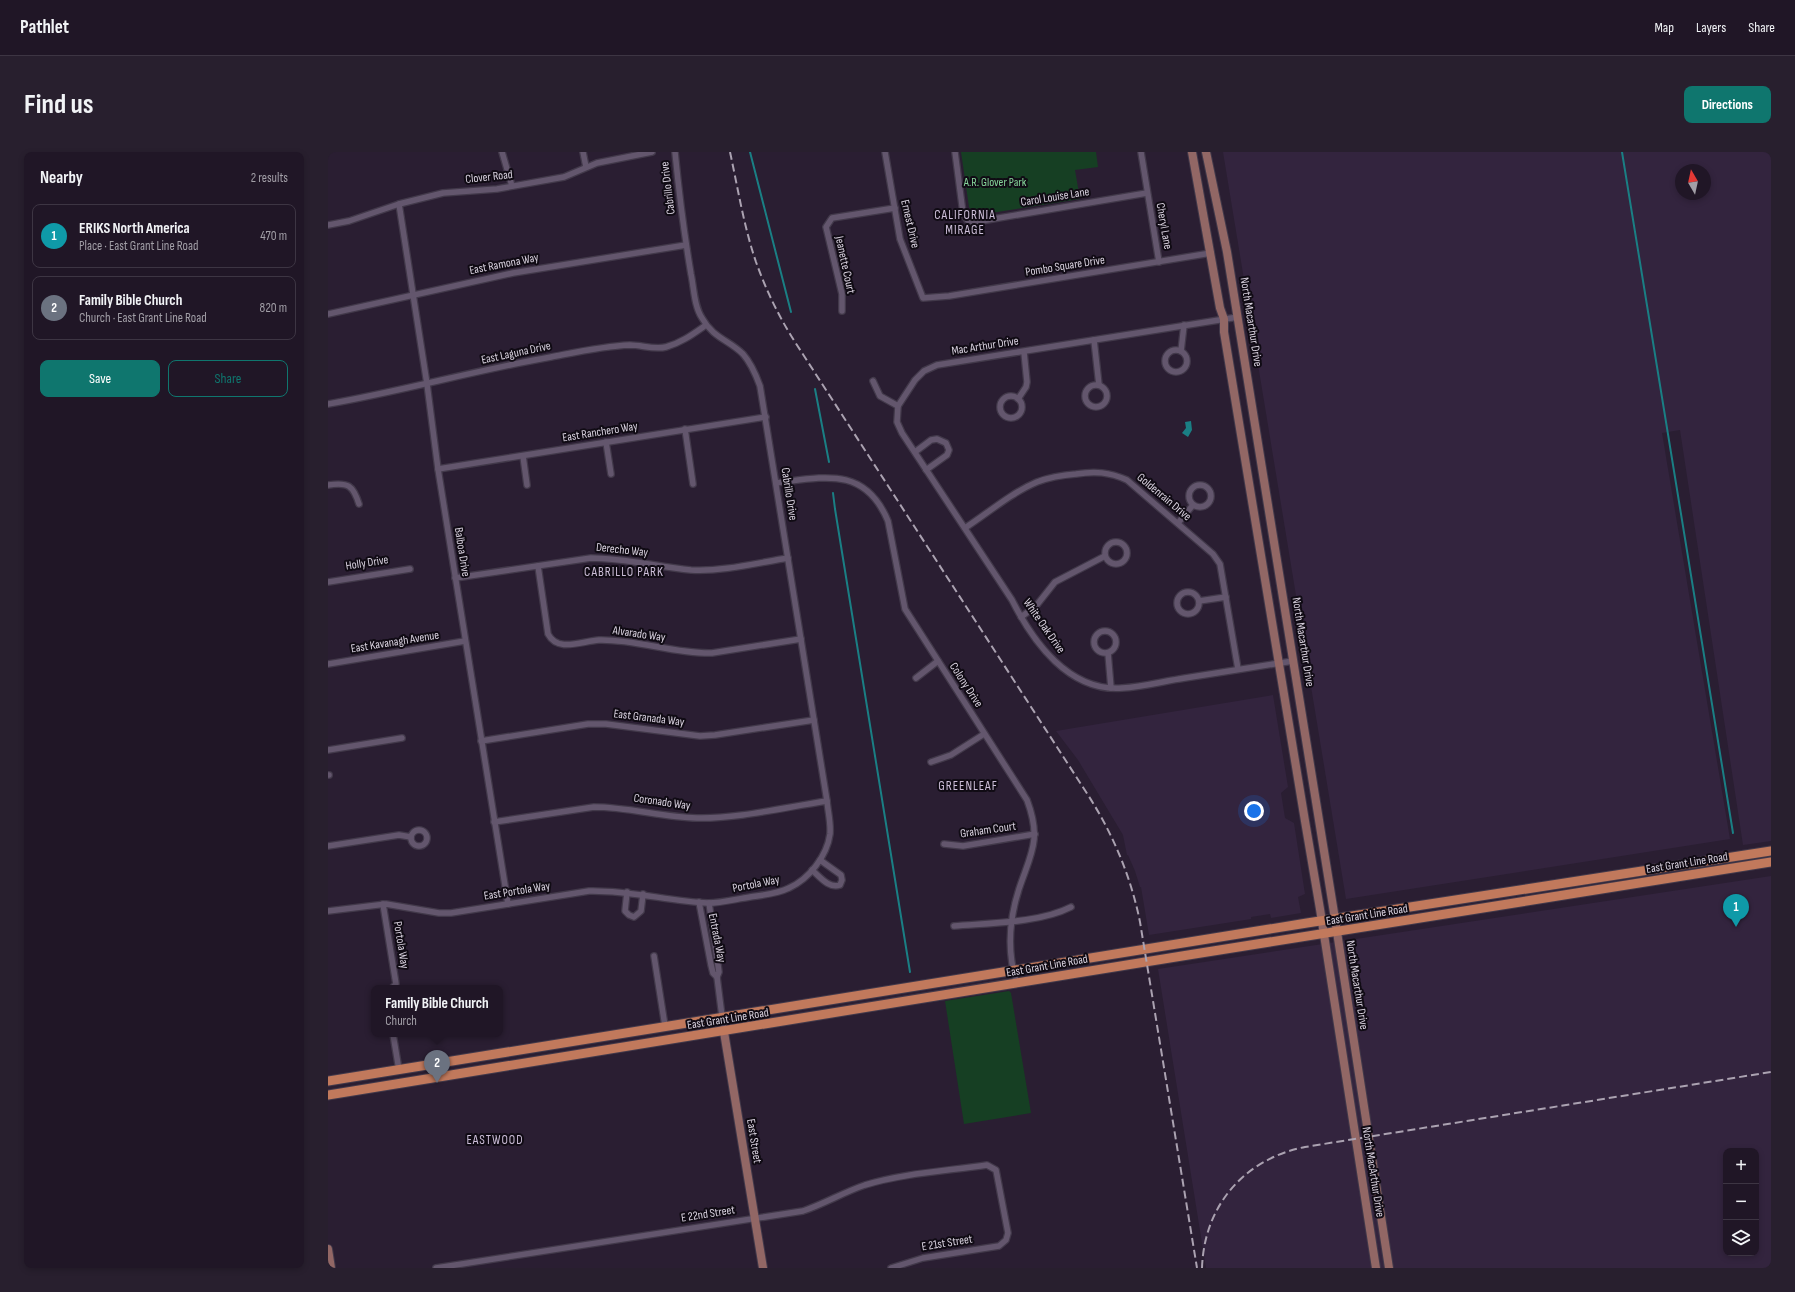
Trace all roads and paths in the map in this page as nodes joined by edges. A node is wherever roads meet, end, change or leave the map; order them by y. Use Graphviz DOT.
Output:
graph roads {
  1 [pos="502,152"];
  2 [pos="583,152"];
  3 [pos="652,152"];
  4 [pos="675,152"];
  5 [pos="885,152"];
  6 [pos="955,152"];
  7 [pos="1141,152"];
  8 [pos="1192,152"];
  9 [pos="1206,152"];
  10 [pos="586,167"];
  11 [pos="512,186"];
  12 [pos="1147,193"];
  13 [pos="399,204"];
  14 [pos="895,208"];
  15 [pos="328,225"];
  16 [pos="686,244"];
  17 [pos="1211,253"];
  18 [pos="1159,262"];
  19 [pos="414,296"];
  20 [pos="923,298"];
  21 [pos="842,311"];
  22 [pos="328,314"];
  23 [pos="1238,317"];
  24 [pos="1224,319"];
  25 [pos="706,325"];
  26 [pos="1184,325"];
  27 [pos="1094,340"];
  28 [pos="1181,351"];
  29 [pos="1024,352"];
  30 [pos="873,381"];
  31 [pos="427,384"];
  32 [pos="1099,385"];
  33 [pos="1018,399"];
  34 [pos="328,404"];
  35 [pos="898,406"];
  36 [pos="766,417"];
  37 [pos="685,429"];
  38 [pos="606,442"];
  39 [pos="915,452"];
  40 [pos="523,456"];
  41 [pos="438,468"];
  42 [pos="926,470"];
  43 [pos="611,474"];
  44 [pos="776,483"];
  45 [pos="693,484"];
  46 [pos="328,485"];
  47 [pos="527,485"];
  48 [pos="359,504"];
  49 [pos="1193,505"];
  50 [pos="1178,522"];
  51 [pos="964,528"];
  52 [pos="1105,556"];
  53 [pos="788,558"];
  54 [pos="538,566"];
  55 [pos="410,569"];
  56 [pos="455,578"];
  57 [pos="328,582"];
  58 [pos="1226,597"];
  59 [pos="1199,601"];
  60 [pos="1021,617"];
  61 [pos="801,639"];
  62 [pos="465,641"];
  63 [pos="1108,653"];
  64 [pos="938,661"];
  65 [pos="1294,661"];
  66 [pos="1278,663"];
  67 [pos="328,664"];
  68 [pos="1238,669"];
  69 [pos="916,678"];
  70 [pos="1111,688"];
  71 [pos="814,720"];
  72 [pos="984,734"];
  73 [pos="402,738"];
  74 [pos="481,741"];
  75 [pos="328,750"];
  76 [pos="931,762"];
  77 [pos="827,801"];
  78 [pos="494,822"];
  79 [pos="1035,834"];
  80 [pos="411,837"];
  81 [pos="944,844"];
  82 [pos="328,846"];
  83 [pos="1771,851"];
  84 [pos="820,860"];
  85 [pos="1771,862"];
  86 [pos="812,870"];
  87 [pos="627,892"];
  88 [pos="643,894"];
  89 [pos="699,902"];
  90 [pos="709,903"];
  91 [pos="383,904"];
  92 [pos="508,904"];
  93 [pos="1071,907"];
  94 [pos="328,911"];
  95 [pos="1335,919"];
  96 [pos="1013,921"];
  97 [pos="1322,921"];
  98 [pos="954,926"];
  99 [pos="1337,932"];
  100 [pos="1324,934"];
  101 [pos="654,956"];
  102 [pos="1013,970"];
  103 [pos="717,977"];
  104 [pos="1017,984"];
  105 [pos="395,985"];
  106 [pos="723,1017"];
  107 [pos="664,1026"];
  108 [pos="724,1032"];
  109 [pos="394,1037"];
  110 [pos="399,1070"];
  111 [pos="1346,1080"];
  112 [pos="328,1081"];
  113 [pos="328,1095"];
  114 [pos="1368,1136"];
  115 [pos="755,1218"];
  116 [pos="1006,1240"];
  117 [pos="328,1249"];
  118 [pos="331,1268"];
  119 [pos="436,1268"];
  120 [pos="763,1268"];
  121 [pos="891,1268"];
  122 [pos="1376,1268"];
  123 [pos="1389,1268"];
  1 -- 11 [label="street"];
  2 -- 10 [label="street"];
  3 -- 10 [label="street, Clover Road"];
  4 -- 16 [label="street, Cabrillo Drive"];
  5 -- 14 [label="street, Ernest Drive"];
  6 -- 12 [label="street, Carol Louise Lane"];
  7 -- 12 [label="street, Cheryl Lane"];
  8 -- 17 [label="main road, North Macarthur Drive"];
  9 -- 23 [label="main road, North Macarthur Drive"];
  10 -- 11 [label="street, Clover Road"];
  11 -- 13 [label="street, Clover Road"];
  12 -- 18 [label="street, Cheryl Lane"];
  13 -- 15 [label="street, Clover Road"];
  13 -- 19 [label="street, Balboa Drive"];
  14 -- 20 [label="street, Ernest Drive"];
  14 -- 21 [label="street, Jeanette Court"];
  16 -- 19 [label="street, East Ramona Way"];
  16 -- 25 [label="street, Cabrillo Drive"];
  17 -- 18 [label="street, Pombo Square Drive"];
  17 -- 24 [label="main road, North Macarthur Drive"];
  18 -- 20 [label="street, Pombo Square Drive"];
  19 -- 22 [label="street, East Ramona Way"];
  19 -- 31 [label="street, Balboa Drive"];
  23 -- 24 [label="street, Mac Arthur Drive"];
  23 -- 65 [label="main road, North Macarthur Drive"];
  24 -- 26 [label="street, Mac Arthur Drive"];
  24 -- 66 [label="main road, North Macarthur Drive"];
  25 -- 31 [label="street, East Laguna Drive"];
  25 -- 36 [label="street, Cabrillo Drive"];
  26 -- 27 [label="street, Mac Arthur Drive"];
  26 -- 28 [label="street"];
  27 -- 29 [label="street, Mac Arthur Drive"];
  27 -- 32 [label="street"];
  28 -- 28 [label="street"];
  29 -- 33 [label="street"];
  29 -- 35 [label="street, Mac Arthur Drive"];
  30 -- 35 [label="street"];
  31 -- 34 [label="street, East Laguna Drive"];
  31 -- 41 [label="street, Balboa Drive"];
  32 -- 32 [label="street"];
  33 -- 33 [label="street"];
  35 -- 39 [label="street, White Oak Drive"];
  36 -- 37 [label="street, East Ranchero Way"];
  36 -- 44 [label="street, Cabrillo Drive"];
  37 -- 38 [label="street, East Ranchero Way"];
  37 -- 45 [label="street"];
  38 -- 40 [label="street, East Ranchero Way"];
  38 -- 43 [label="street"];
  39 -- 42 [label="street, White Oak Drive"];
  39 -- 42 [label="street"];
  40 -- 41 [label="street, East Ranchero Way"];
  40 -- 47 [label="street"];
  41 -- 56 [label="street, Balboa Drive"];
  42 -- 51 [label="street, White Oak Drive"];
  44 -- 53 [label="street, Cabrillo Drive"];
  44 -- 64 [label="street, Colony Drive"];
  46 -- 48 [label="street"];
  49 -- 49 [label="street"];
  49 -- 50 [label="street"];
  50 -- 51 [label="street, Goldenrain Drive"];
  50 -- 58 [label="street, Goldenrain Drive"];
  51 -- 60 [label="street, White Oak Drive"];
  52 -- 52 [label="street"];
  52 -- 60 [label="street"];
  53 -- 54 [label="street, Derecho Way"];
  53 -- 61 [label="street, Cabrillo Drive"];
  54 -- 56 [label="street, Derecho Way"];
  54 -- 61 [label="street, Alvarado Way"];
  55 -- 57 [label="street, Holly Drive"];
  56 -- 62 [label="street, Balboa Drive"];
  58 -- 59 [label="street"];
  58 -- 68 [label="street, Goldenrain Drive"];
  59 -- 59 [label="street"];
  60 -- 70 [label="street, White Oak Drive"];
  61 -- 71 [label="street, Cabrillo Drive"];
  62 -- 67 [label="street, East Kavanagh Avenue"];
  62 -- 74 [label="street, Balboa Drive"];
  63 -- 63 [label="street"];
  63 -- 70 [label="street"];
  64 -- 69 [label="street"];
  64 -- 72 [label="street, Colony Drive"];
  65 -- 66 [label="street, White Oak Drive"];
  65 -- 95 [label="main road, North Macarthur Drive"];
  66 -- 68 [label="street, White Oak Drive"];
  66 -- 97 [label="main road, North Macarthur Drive"];
  68 -- 70 [label="street, White Oak Drive"];
  71 -- 74 [label="street, East Granada Way"];
  71 -- 77 [label="street, Cabrillo Drive"];
  72 -- 76 [label="street"];
  72 -- 79 [label="street, Colony Drive"];
  73 -- 75 [label="street"];
  74 -- 78 [label="street, Balboa Drive"];
  77 -- 78 [label="street, Coronado Way"];
  77 -- 84 [label="street, Cabrillo Drive"];
  78 -- 92 [label="street, Balboa Drive"];
  79 -- 81 [label="street, Graham Court"];
  79 -- 96 [label="street, Colony Drive"];
  80 -- 82 [label="street"];
  83 -- 95 [label="main road, East Grant Line Road"];
  84 -- 86 [label="street, Portola Way"];
  84 -- 86 [label="street"];
  85 -- 99 [label="main road, East Grant Line Road"];
  86 -- 90 [label="street, Portola Way"];
  87 -- 88 [label="street, East Portola Way"];
  87 -- 88 [label="street"];
  87 -- 92 [label="street, East Portola Way"];
  88 -- 89 [label="street, East Portola Way"];
  89 -- 90 [label="street, East Portola Way"];
  89 -- 103 [label="street, Entrada Way"];
  90 -- 103 [label="street, Entrada Way"];
  91 -- 92 [label="street, East Portola Way"];
  91 -- 94 [label="street, East Portola Way"];
  91 -- 105 [label="street, Portola Way"];
  93 -- 96 [label="street"];
  95 -- 97 [label="main road, East Grant Line Road"];
  95 -- 99 [label="main road, North Macarthur Drive"];
  96 -- 98 [label="street"];
  96 -- 102 [label="street, Colony Drive"];
  97 -- 100 [label="main road, North Macarthur Drive"];
  97 -- 102 [label="main road, East Grant Line Road"];
  99 -- 100 [label="main road, East Grant Line Road"];
  99 -- 114 [label="main road, North Macarthur Drive"];
  100 -- 104 [label="main road, East Grant Line Road"];
  100 -- 111 [label="main road, North Macarthur Drive"];
  101 -- 107 [label="street"];
  102 -- 104 [label="street, Colony Drive"];
  102 -- 106 [label="main road, East Grant Line Road"];
  103 -- 106 [label="street, Entrada Way"];
  104 -- 108 [label="main road, East Grant Line Road"];
  106 -- 107 [label="main road, East Grant Line Road"];
  106 -- 108 [label="street, East Street"];
  107 -- 110 [label="main road, East Grant Line Road"];
  108 -- 113 [label="main road, East Grant Line Road"];
  108 -- 115 [label="main road, East Street"];
  109 -- 110 [label="street"];
  110 -- 112 [label="main road, East Grant Line Road"];
  111 -- 122 [label="main road, North MacArthur Drive"];
  114 -- 123 [label="main road, North MacArthur Drive"];
  115 -- 116 [label="street, E 22nd Street"];
  115 -- 119 [label="street, E 22nd Street"];
  115 -- 120 [label="main road, East Street"];
  116 -- 121 [label="street, E 21st Street"];
  117 -- 118 [label="main road"];
}
